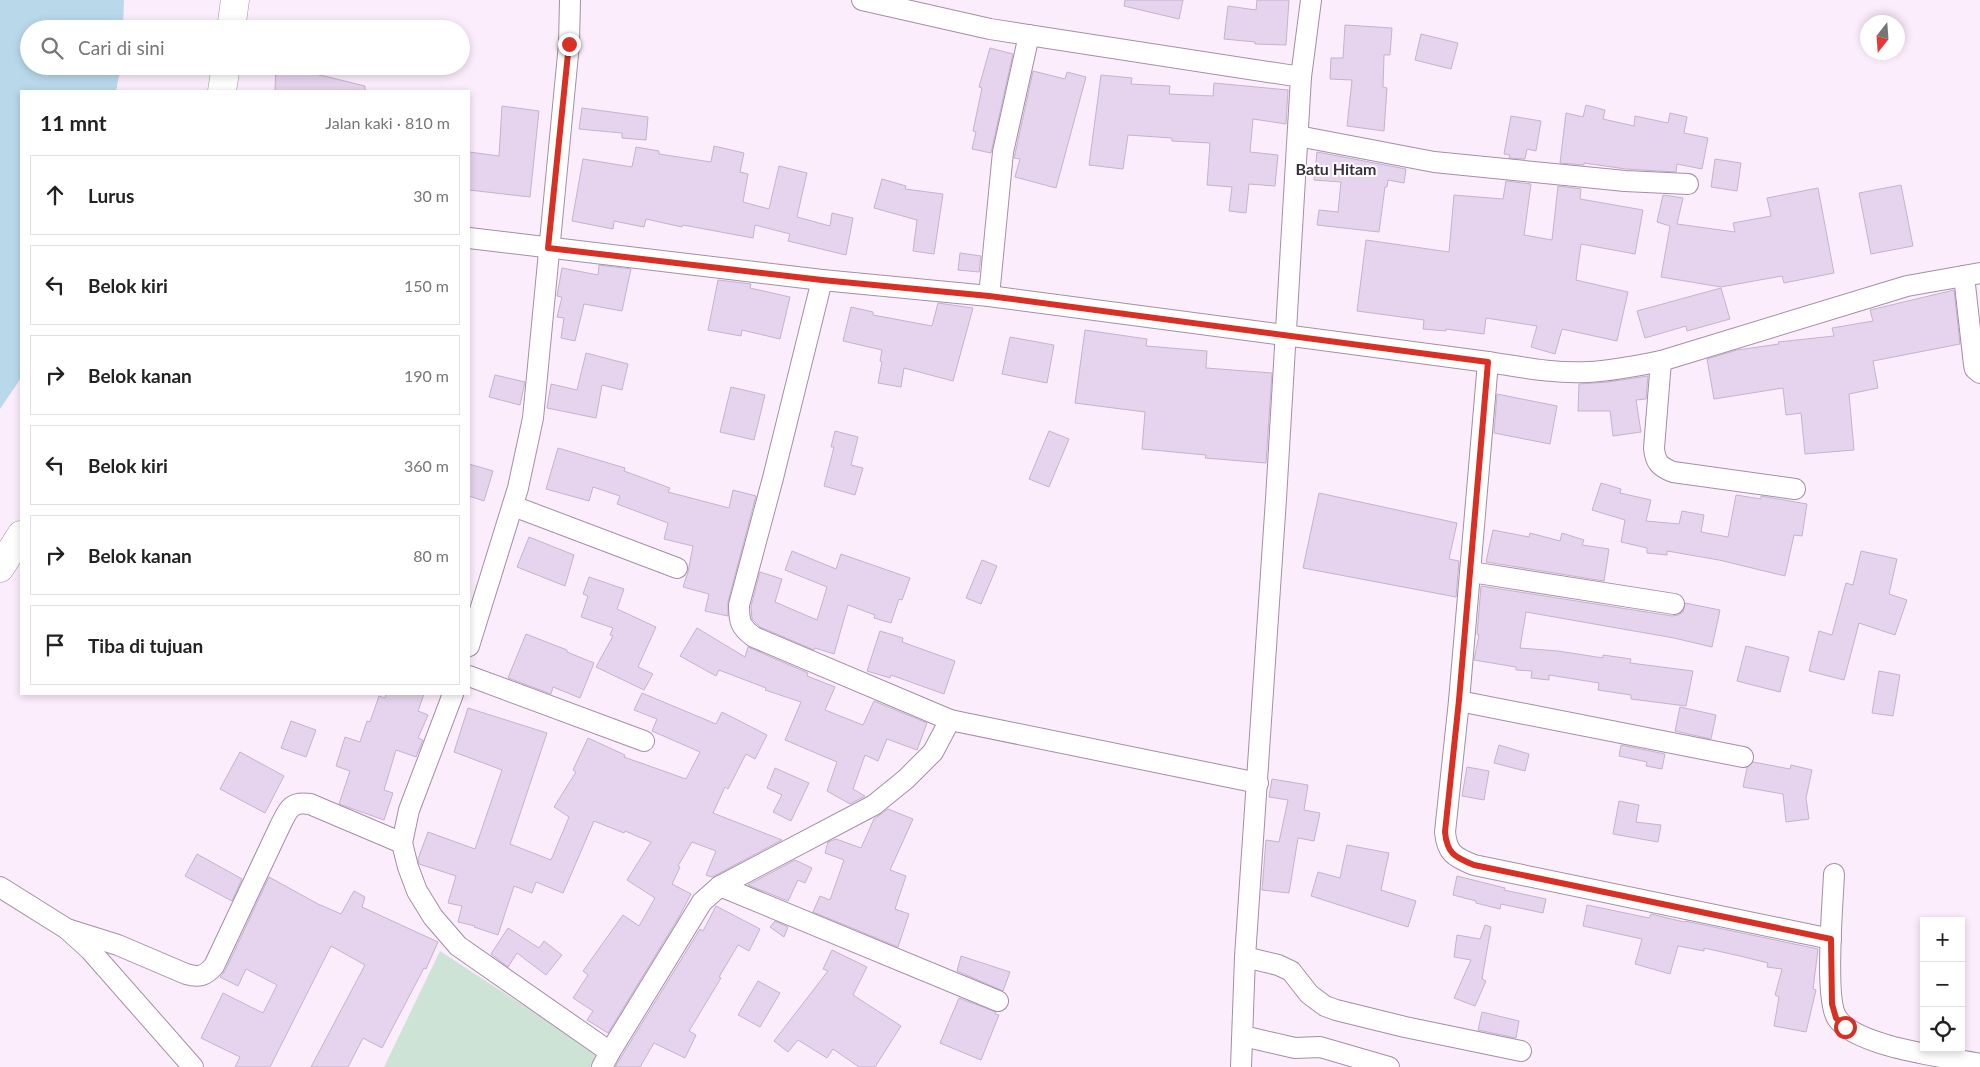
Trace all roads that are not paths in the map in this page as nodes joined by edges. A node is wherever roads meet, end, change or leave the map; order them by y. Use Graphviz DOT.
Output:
graph roads {
  1 [pos="235,0"];
  2 [pos="570,0"];
  3 [pos="862,0"];
  4 [pos="1311,0"];
  5 [pos="232,20"];
  6 [pos="1029,35"];
  7 [pos="225,75"];
  8 [pos="1301,77"];
  9 [pos="222,90"];
  10 [pos="1298,136"];
  11 [pos="1688,184"];
  12 [pos="470,238"];
  13 [pos="548,248"];
  14 [pos="1972,274"];
  15 [pos="822,280"];
  16 [pos="989,296"];
  17 [pos="1286,336"];
  18 [pos="1661,360"];
  19 [pos="1488,362"];
  20 [pos="1980,373"];
  21 [pos="1796,489"];
  22 [pos="513,506"];
  23 [pos="20,537"];
  24 [pos="0,568"];
  25 [pos="677,568"];
  26 [pos="1471,572"];
  27 [pos="1674,604"];
  28 [pos="470,643"];
  29 [pos="470,676"];
  30 [pos="453,695"];
  31 [pos="1459,700"];
  32 [pos="950,720"];
  33 [pos="644,741"];
  34 [pos="1743,757"];
  35 [pos="1258,783"];
  36 [pos="402,843"];
  37 [pos="1834,874"];
  38 [pos="720,886"];
  39 [pos="0,887"];
  40 [pos="67,929"];
  41 [pos="1831,939"];
  42 [pos="1245,957"];
  43 [pos="998,1001"];
  44 [pos="1244,1036"];
  45 [pos="1521,1051"];
  46 [pos="606,1060"];
  47 [pos="1980,1064"];
  48 [pos="193,1067"];
  49 [pos="1241,1067"];
  50 [pos="1389,1067"];
  1 -- 5 [label="highway"];
  2 -- 13 [label="street"];
  3 -- 6 [label="street"];
  4 -- 8 [label="street"];
  6 -- 8 [label="street"];
  6 -- 16 [label="street"];
  7 -- 9 [label="highway"];
  8 -- 10 [label="street"];
  10 -- 11 [label="street"];
  10 -- 17 [label="street"];
  12 -- 13 [label="street"];
  13 -- 15 [label="street"];
  13 -- 22 [label="street"];
  14 -- 18 [label="street"];
  14 -- 20 [label="street"];
  15 -- 16 [label="street"];
  15 -- 32 [label="street"];
  16 -- 17 [label="street"];
  17 -- 19 [label="street"];
  17 -- 35 [label="street"];
  18 -- 19 [label="street"];
  18 -- 21 [label="street"];
  19 -- 26 [label="street"];
  22 -- 25 [label="street"];
  22 -- 28 [label="street"];
  23 -- 24 [label="highway"];
  26 -- 27 [label="street"];
  26 -- 31 [label="street"];
  29 -- 33 [label="street"];
  30 -- 36 [label="street"];
  31 -- 34 [label="street"];
  31 -- 41 [label="street"];
  32 -- 35 [label="street"];
  32 -- 38 [label="street"];
  35 -- 42 [label="street"];
  36 -- 40 [label="street"];
  36 -- 46 [label="street"];
  37 -- 41 [label="street"];
  38 -- 43 [label="street"];
  38 -- 46 [label="street"];
  39 -- 40 [label="street"];
  40 -- 48 [label="street"];
  41 -- 47 [label="street"];
  42 -- 44 [label="street"];
  42 -- 45 [label="street"];
  44 -- 49 [label="street"];
  44 -- 50 [label="street"];
}
